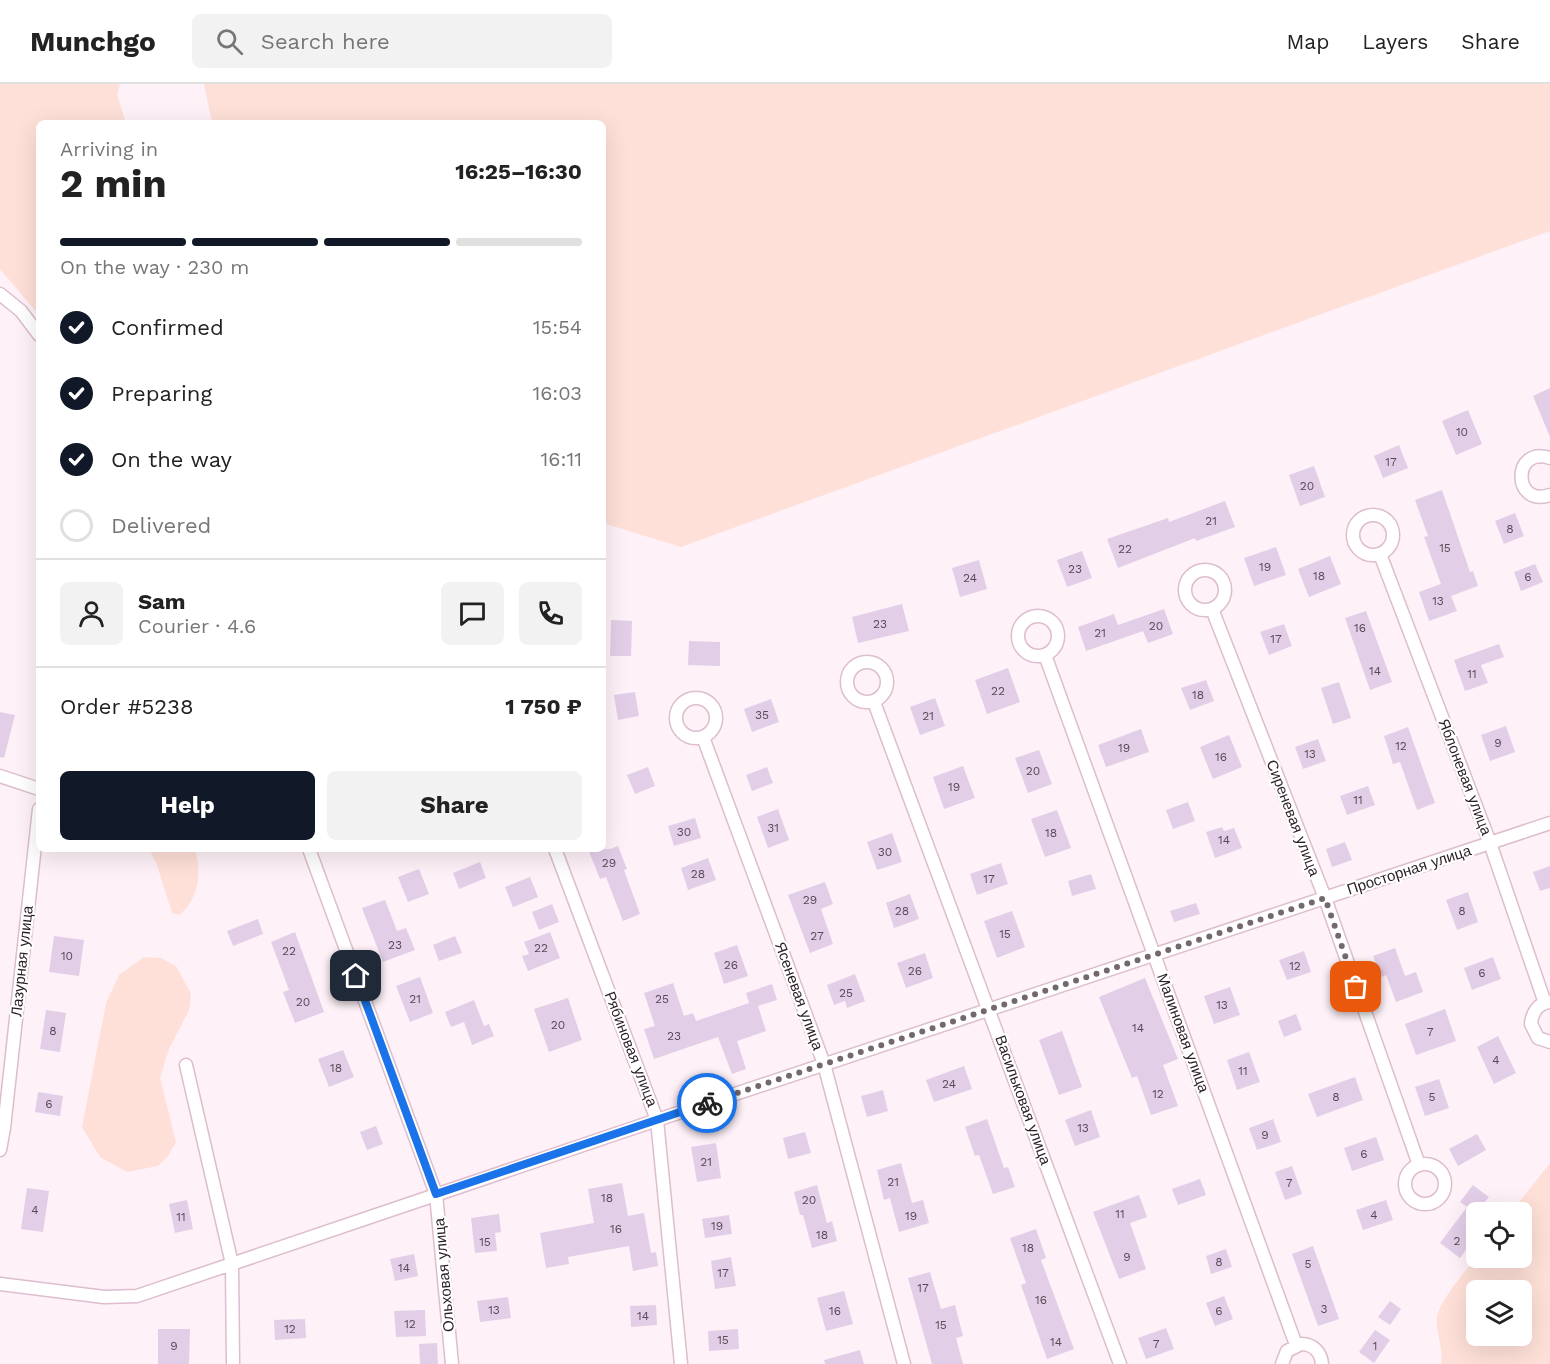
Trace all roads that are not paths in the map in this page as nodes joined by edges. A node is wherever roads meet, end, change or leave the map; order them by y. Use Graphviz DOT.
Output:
graph roads {
  1 [pos="0,294"];
  2 [pos="36,331"];
  3 [pos="1550,458"];
  4 [pos="1549,498"];
  5 [pos="1380,554"];
  6 [pos="1212,609"];
  7 [pos="1045,655"];
  8 [pos="874,702"];
  9 [pos="703,737"];
  10 [pos="0,776"];
  11 [pos="36,788"];
  12 [pos="1550,823"];
  13 [pos="36,835"];
  14 [pos="1490,843"];
  15 [pos="310,852"];
  16 [pos="556,852"];
  17 [pos="1325,898"];
  18 [pos="1155,954"];
  19 [pos="1547,1002"];
  20 [pos="989,1009"];
  21 [pos="1550,1042"];
  22 [pos="824,1064"];
  23 [pos="186,1065"];
  24 [pos="657,1120"];
  25 [pos="2,1126"];
  26 [pos="0,1150"];
  27 [pos="1419,1165"];
  28 [pos="436,1194"];
  29 [pos="231,1264"];
  30 [pos="0,1284"];
  31 [pos="1296,1345"];
  32 [pos="233,1364"];
  33 [pos="452,1364"];
  34 [pos="681,1364"];
  35 [pos="904,1364"];
  36 [pos="1120,1364"];
  37 [pos="1282,1364"];
  38 [pos="1322,1364"];
  1 -- 2 [label="street"];
  3 -- 4 [label="street"];
  5 -- 14 [label="street, Яблоневая улица"];
  6 -- 17 [label="street, Сиреневая улица"];
  7 -- 18 [label="street, Малиновая улица"];
  8 -- 20 [label="street, Васильковая улица"];
  9 -- 22 [label="street, Ясеневая улица"];
  10 -- 11 [label="street"];
  12 -- 14 [label="street, Просторная улица"];
  13 -- 25 [label="street, Лазурная улица"];
  14 -- 17 [label="street, Просторная улица"];
  14 -- 19 [label="street, Яблоневая улица"];
  15 -- 28 [label="street, Ольховая улица"];
  16 -- 24 [label="street, Рябиновая улица"];
  17 -- 18 [label="street, Просторная улица"];
  17 -- 27 [label="street, Сиреневая улица"];
  18 -- 20 [label="street, Просторная улица"];
  18 -- 31 [label="street, Малиновая улица"];
  19 -- 21 [label="street"];
  20 -- 22 [label="street, Просторная улица"];
  20 -- 36 [label="street, Васильковая улица"];
  22 -- 24 [label="street, Просторная улица"];
  22 -- 35 [label="street, Ясеневая улица"];
  23 -- 29 [label="street"];
  24 -- 28 [label="street, Просторная улица"];
  24 -- 34 [label="street, Рябиновая улица"];
  25 -- 26 [label="street, Лазурная улица"];
  28 -- 29 [label="street, Просторная улица"];
  28 -- 33 [label="street, Ольховая улица"];
  29 -- 30 [label="street, Просторная улица"];
  29 -- 32 [label="street"];
  31 -- 37 [label="street"];
  31 -- 38 [label="street"];
}
